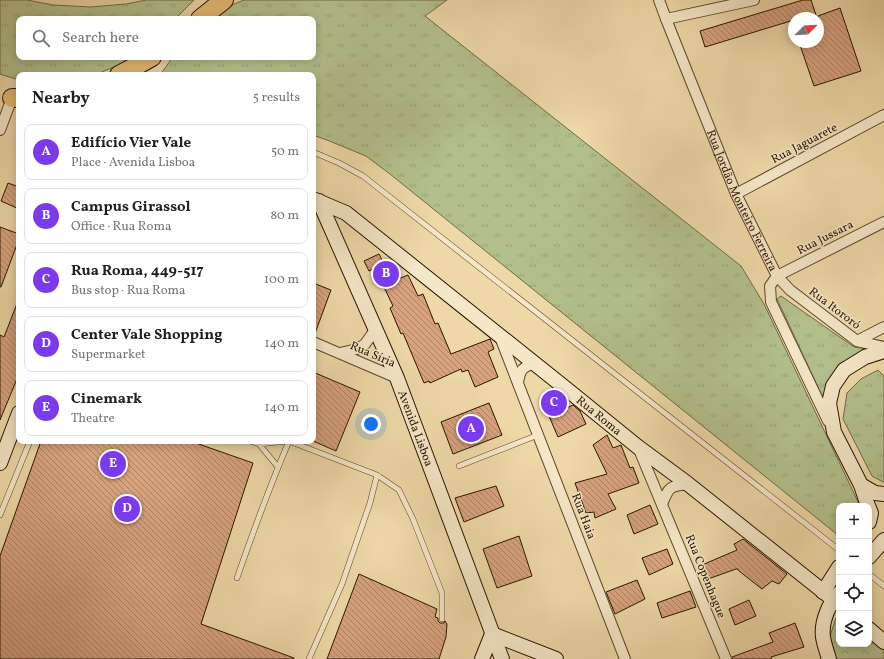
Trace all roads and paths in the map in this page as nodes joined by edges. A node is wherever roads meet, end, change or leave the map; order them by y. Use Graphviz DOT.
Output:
graph roads {
  1 [pos="224,0"];
  2 [pos="659,0"];
  3 [pos="754,0"];
  4 [pos="204,16"];
  5 [pos="666,19"];
  6 [pos="147,60"];
  7 [pos="150,60"];
  8 [pos="125,72"];
  9 [pos="145,72"];
  10 [pos="12,98"];
  11 [pos="884,115"];
  12 [pos="0,130"];
  13 [pos="316,153"];
  14 [pos="736,194"];
  15 [pos="316,200"];
  16 [pos="884,222"];
  17 [pos="777,276"];
  18 [pos="884,327"];
  19 [pos="376,330"];
  20 [pos="500,337"];
  21 [pos="857,341"];
  22 [pos="316,343"];
  23 [pos="884,347"];
  24 [pos="884,351"];
  25 [pos="340,353"];
  26 [pos="534,363"];
  27 [pos="397,378"];
  28 [pos="518,383"];
  29 [pos="16,421"];
  30 [pos="834,432"];
  31 [pos="538,435"];
  32 [pos="29,444"];
  33 [pos="259,444"];
  34 [pos="287,444"];
  35 [pos="296,444"];
  36 [pos="638,447"];
  37 [pos="0,463"];
  38 [pos="459,466"];
  39 [pos="278,467"];
  40 [pos="377,475"];
  41 [pos="688,484"];
  42 [pos="861,485"];
  43 [pos="884,494"];
  44 [pos="868,503"];
  45 [pos="662,504"];
  46 [pos="0,515"];
  47 [pos="884,540"];
  48 [pos="836,548"];
  49 [pos="872,554"];
  50 [pos="837,575"];
  51 [pos="870,575"];
  52 [pos="237,578"];
  53 [pos="884,586"];
  54 [pos="833,597"];
  55 [pos="442,620"];
  56 [pos="872,632"];
  57 [pos="492,634"];
  58 [pos="884,642"];
  59 [pos="309,659"];
  60 [pos="482,659"];
  61 [pos="502,659"];
  62 [pos="556,659"];
  63 [pos="625,659"];
  64 [pos="726,659"];
  65 [pos="829,659"];
  1 -- 4 [label="highway"];
  2 -- 5 [label="street, Rua Jordão Monteiro Ferreira"];
  3 -- 5 [label="street"];
  5 -- 14 [label="street, Rua Jordão Monteiro Ferreira"];
  6 -- 8 [label="highway"];
  7 -- 9 [label="highway"];
  10 -- 12 [label="street"];
  11 -- 14 [label="street, Rua Jaguarete"];
  13 -- 48 [label="lane"];
  14 -- 17 [label="street, Rua Jordão Monteiro Ferreira"];
  15 -- 19 [label="main road, Avenida Lisboa"];
  15 -- 20 [label="main road, Rua Roma"];
  16 -- 17 [label="street, Rua Jussara"];
  17 -- 21 [label="street, Rua Itororó"];
  17 -- 30 [label="street, Rua Jordão Monteiro Ferreira"];
  18 -- 21 [label="street"];
  19 -- 25 [label="street, Rua Síria"];
  19 -- 27 [label="main road, Avenida Lisboa"];
  20 -- 26 [label="main road, Rua Roma"];
  20 -- 28 [label="street, Rua Haia"];
  21 -- 23 [label="street, Rua Itororó"];
  22 -- 25 [label="street, Rua Síria"];
  24 -- 30 [label="main road"];
  25 -- 27 [label="street, Rua Síria"];
  26 -- 28 [label="street"];
  26 -- 36 [label="main road, Rua Roma"];
  27 -- 57 [label="main road, Avenida Lisboa"];
  28 -- 31 [label="street, Rua Haia"];
  29 -- 37 [label="main road"];
  30 -- 42 [label="main road, Rua Jordão Monteiro Ferreira"];
  31 -- 38 [label="lane"];
  31 -- 63 [label="street, Rua Haia"];
  32 -- 46 [label="lane"];
  33 -- 39 [label="lane"];
  34 -- 39 [label="lane"];
  35 -- 40 [label="lane"];
  36 -- 41 [label="main road, Rua Roma"];
  36 -- 45 [label="street, Rua Copenhague"];
  39 -- 52 [label="lane"];
  40 -- 55 [label="lane"];
  40 -- 59 [label="lane"];
  41 -- 45 [label="street"];
  41 -- 54 [label="main road, Rua Roma"];
  42 -- 43 [label="main road"];
  42 -- 44 [label="main road, Rua Jordão Monteiro Ferreira"];
  45 -- 64 [label="street, Rua Copenhague"];
  47 -- 49 [label="main road"];
  50 -- 54 [label="main road"];
  51 -- 53 [label="lane"];
  54 -- 65 [label="main road"];
  56 -- 58 [label="main road"];
  57 -- 60 [label="main road"];
  57 -- 61 [label="main road, Avenida Lisboa"];
  57 -- 62 [label="main road"];
}
